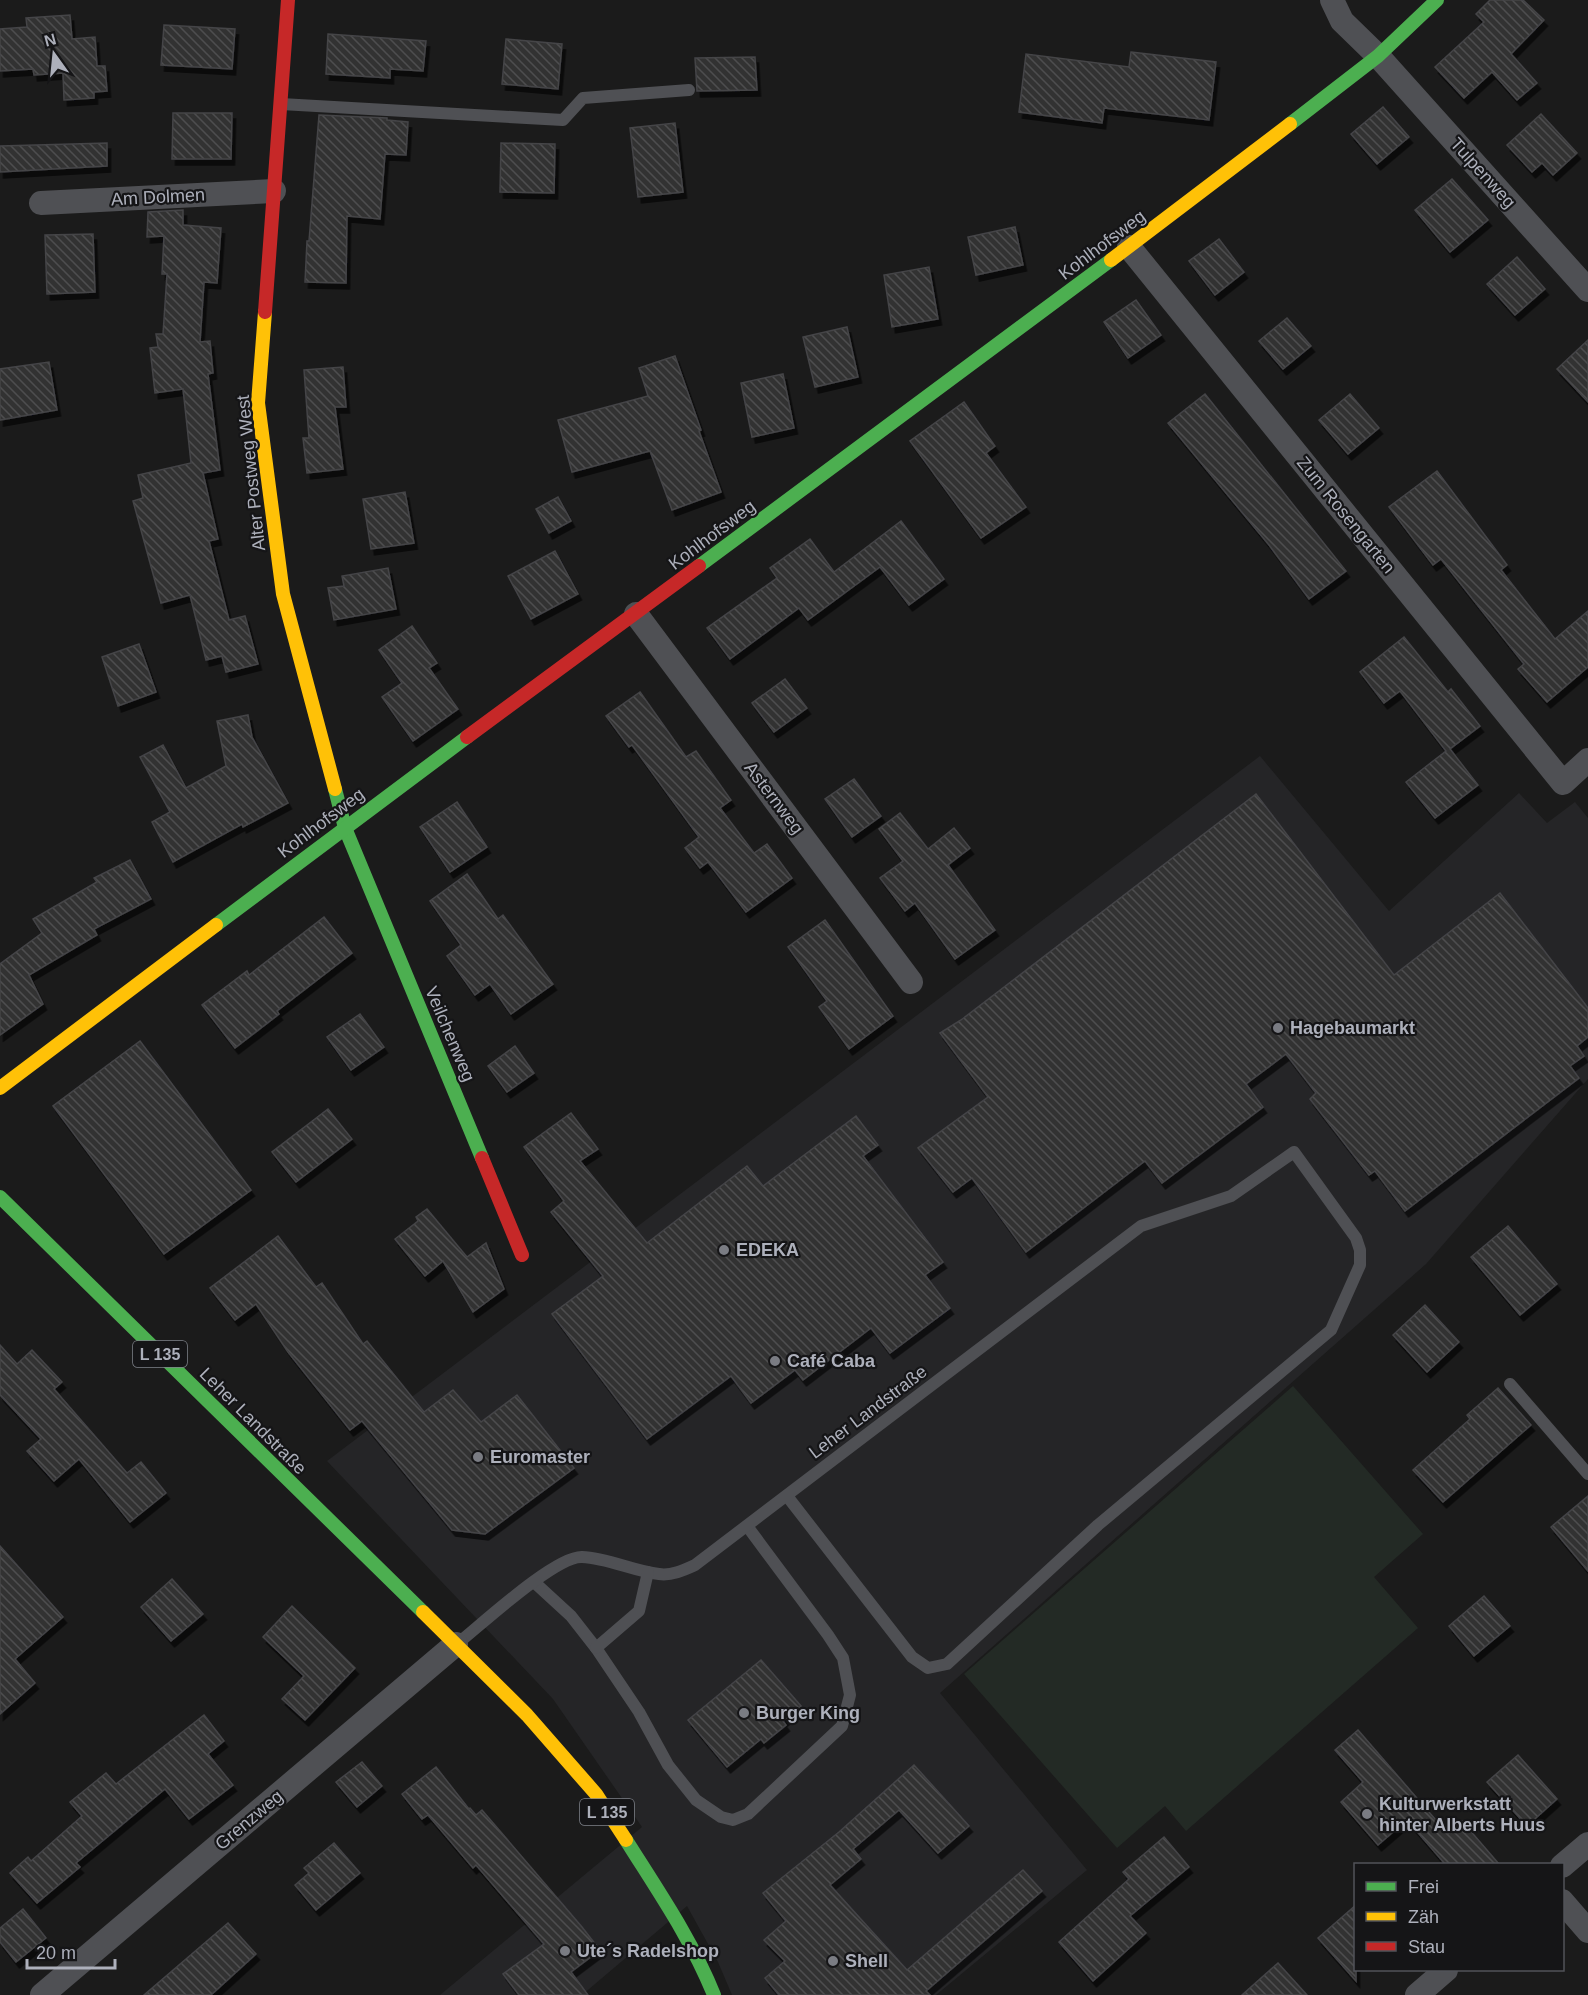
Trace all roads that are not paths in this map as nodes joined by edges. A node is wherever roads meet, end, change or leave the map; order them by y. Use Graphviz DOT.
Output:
graph roads {
  1 [pos="288,0"];
  2 [pos="1332,0"];
  3 [pos="1437,0"];
  4 [pos="1378,56"];
  5 [pos="688,90"];
  6 [pos="280,104"];
  7 [pos="274,191"];
  8 [pos="41,203"];
  9 [pos="1130,247"];
  10 [pos="1588,290"];
  11 [pos="636,614"];
  12 [pos="1588,760"];
  13 [pos="345,828"];
  14 [pos="911,982"];
  15 [pos="0,1088"];
  16 [pos="0,1197"];
  17 [pos="522,1254"];
  18 [pos="1510,1384"];
  19 [pos="1588,1474"];
  20 [pos="787,1496"];
  21 [pos="747,1526"];
  22 [pos="648,1572"];
  23 [pos="534,1582"];
  24 [pos="456,1644"];
  25 [pos="596,1648"];
  26 [pos="1588,1844"];
  27 [pos="1564,1865"];
  28 [pos="1564,1902"];
  29 [pos="1588,1931"];
  30 [pos="1445,1971"];
  31 [pos="42,1995"];
  32 [pos="714,1995"];
  33 [pos="1417,1995"];
  1 -- 6 [label="street, Alter Postweg West"];
  2 -- 4 [label="street, Tulpenweg"];
  3 -- 4 [label="street, Kohlhofsweg"];
  4 -- 9 [label="street, Kohlhofsweg"];
  4 -- 10 [label="street, Tulpenweg"];
  5 -- 6 [label="lane"];
  6 -- 7 [label="street, Alter Postweg West"];
  7 -- 8 [label="street, Am Dolmen"];
  7 -- 13 [label="street, Alter Postweg West"];
  9 -- 11 [label="street, Kohlhofsweg"];
  9 -- 12 [label="street, Zum Rosengarten"];
  11 -- 13 [label="street, Kohlhofsweg"];
  11 -- 14 [label="street, Asternweg"];
  13 -- 15 [label="street, Kohlhofsweg"];
  13 -- 17 [label="street, Veilchenweg"];
  16 -- 24 [label="street, Leher Landstraße / L 135"];
  18 -- 19 [label="lane"];
  20 -- 20 [label="lane, Leher Landstraße"];
  20 -- 21 [label="lane, Leher Landstraße"];
  21 -- 22 [label="lane, Leher Landstraße"];
  21 -- 25 [label="lane"];
  22 -- 23 [label="lane, Leher Landstraße"];
  22 -- 25 [label="lane"];
  23 -- 24 [label="lane, Leher Landstraße"];
  23 -- 25 [label="lane"];
  24 -- 31 [label="street, Grenzweg"];
  24 -- 32 [label="street, Leher Landstraße / L 135"];
  26 -- 27 [label="street"];
  28 -- 29 [label="street"];
  30 -- 33 [label="street"];
}
